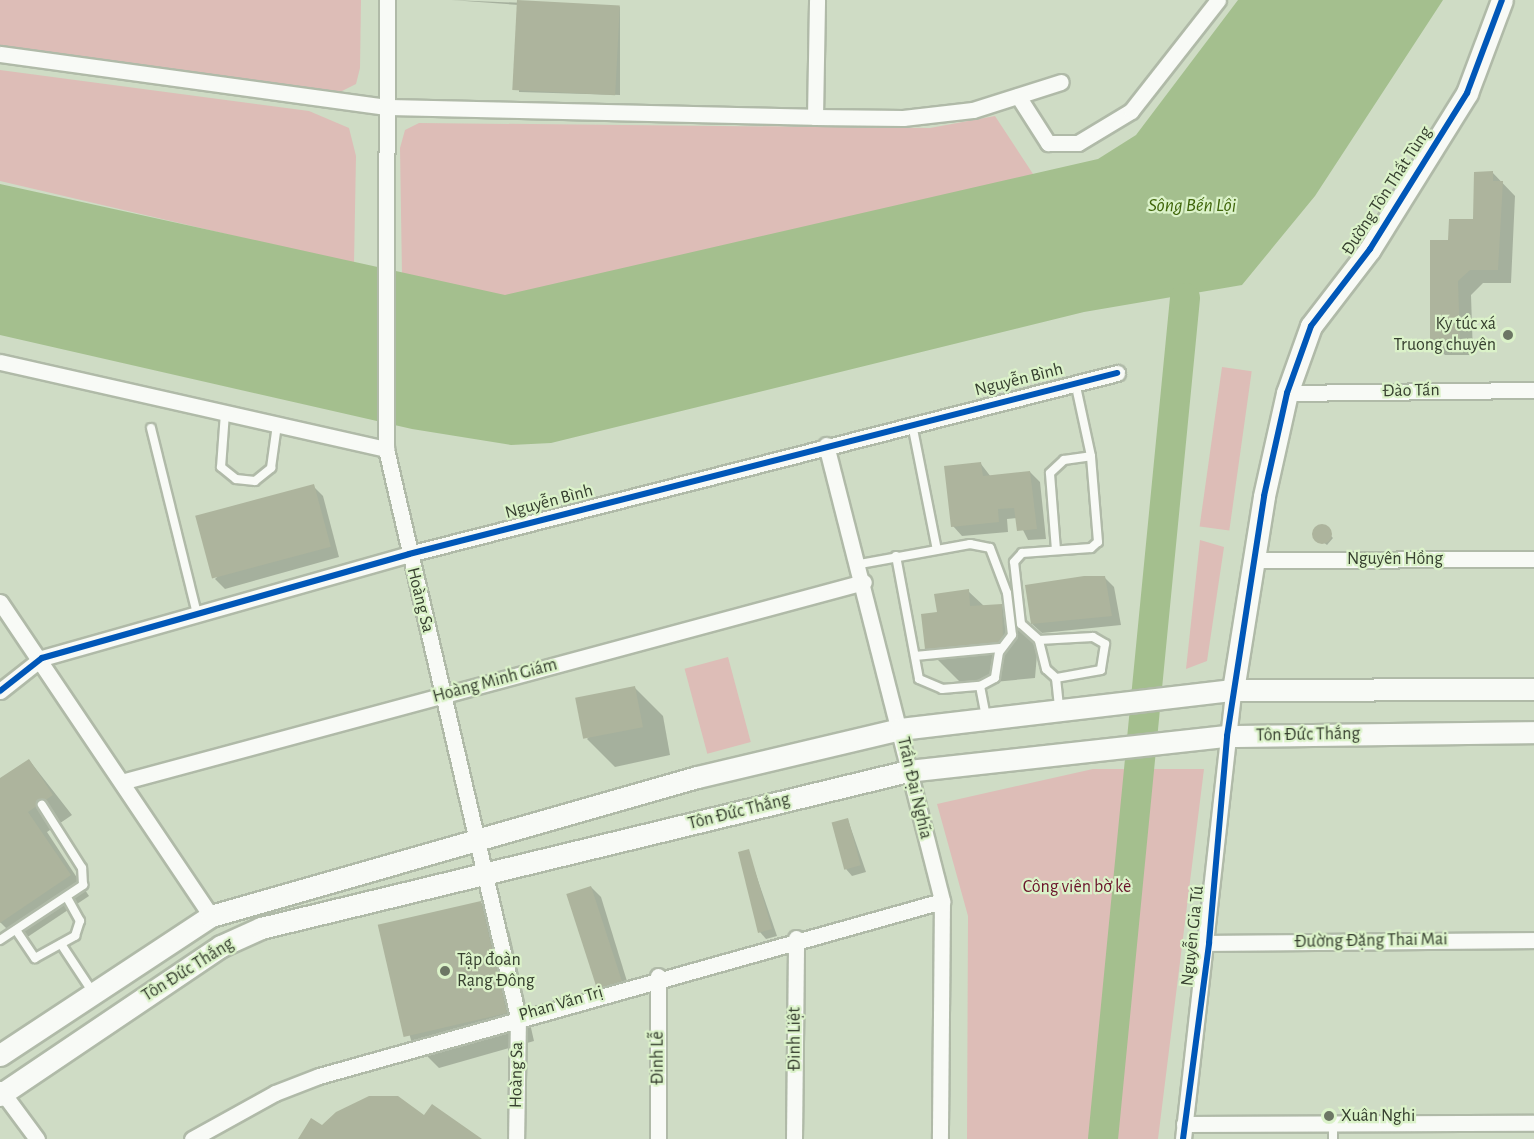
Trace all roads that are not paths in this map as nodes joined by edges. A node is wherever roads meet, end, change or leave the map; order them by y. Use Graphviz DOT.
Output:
graph roads {
  1 [pos="387,0"];
  2 [pos="817,0"];
  3 [pos="1218,0"];
  4 [pos="1502,0"];
  5 [pos="0,54"];
  6 [pos="1061,82"];
  7 [pos="1018,96"];
  8 [pos="386,107"];
  9 [pos="815,117"];
  10 [pos="0,362"];
  11 [pos="1117,373"];
  12 [pos="1075,382"];
  13 [pos="1534,390"];
  14 [pos="1287,393"];
  15 [pos="225,413"];
  16 [pos="912,422"];
  17 [pos="277,425"];
  18 [pos="151,428"];
  19 [pos="826,446"];
  20 [pos="386,450"];
  21 [pos="1091,456"];
  22 [pos="937,550"];
  23 [pos="1056,550"];
  24 [pos="409,554"];
  25 [pos="896,555"];
  26 [pos="1534,559"];
  27 [pos="1256,560"];
  28 [pos="860,564"];
  29 [pos="864,582"];
  30 [pos="0,602"];
  31 [pos="197,614"];
  32 [pos="1039,640"];
  33 [pos="1000,648"];
  34 [pos="915,656"];
  35 [pos="42,658"];
  36 [pos="1056,678"];
  37 [pos="981,686"];
  38 [pos="1534,689"];
  39 [pos="1233,690"];
  40 [pos="0,691"];
  41 [pos="443,695"];
  42 [pos="1059,710"];
  43 [pos="987,720"];
  44 [pos="900,729"];
  45 [pos="1534,732"];
  46 [pos="1227,736"];
  47 [pos="908,771"];
  48 [pos="125,781"];
  49 [pos="42,806"];
  50 [pos="480,837"];
  51 [pos="488,872"];
  52 [pos="67,898"];
  53 [pos="942,901"];
  54 [pos="211,916"];
  55 [pos="16,930"];
  56 [pos="796,938"];
  57 [pos="0,940"];
  58 [pos="1534,940"];
  59 [pos="1209,943"];
  60 [pos="61,944"];
  61 [pos="658,976"];
  62 [pos="92,991"];
  63 [pos="518,1017"];
  64 [pos="0,1054"];
  65 [pos="1,1092"];
  66 [pos="1534,1123"];
  67 [pos="1184,1131"];
  68 [pos="1333,1131"];
  69 [pos="37,1139"];
  70 [pos="192,1139"];
  71 [pos="516,1139"];
  72 [pos="658,1139"];
  73 [pos="794,1139"];
  74 [pos="940,1139"];
  1 -- 8 [label="street, Hoàng Sa"];
  2 -- 9 [label="street"];
  3 -- 7 [label="street"];
  4 -- 14 [label="main road, Đường Tôn Thất Tùng"];
  5 -- 8 [label="street"];
  6 -- 7 [label="street"];
  7 -- 9 [label="street"];
  8 -- 9 [label="street"];
  8 -- 20 [label="street, Hoàng Sa"];
  10 -- 15 [label="street"];
  11 -- 12 [label="street, Nguyễn Bình"];
  12 -- 16 [label="street, Nguyễn Bình"];
  12 -- 21 [label="lane"];
  13 -- 14 [label="street, Đào Tấn"];
  14 -- 27 [label="main road, Đường Tôn Thất Tùng"];
  15 -- 17 [label="street"];
  15 -- 17 [label="lane"];
  16 -- 19 [label="street, Nguyễn Bình"];
  16 -- 22 [label="lane"];
  17 -- 20 [label="street"];
  18 -- 31 [label="lane"];
  19 -- 24 [label="street, Nguyễn Bình"];
  19 -- 28 [label="street, Trần Đại Nghĩa"];
  20 -- 24 [label="street, Hoàng Sa"];
  21 -- 23 [label="lane"];
  21 -- 23 [label="lane"];
  22 -- 25 [label="lane"];
  22 -- 33 [label="lane"];
  23 -- 32 [label="lane"];
  24 -- 31 [label="street, Nguyễn Bình"];
  24 -- 41 [label="street, Hoàng Sa"];
  25 -- 28 [label="lane"];
  25 -- 34 [label="lane"];
  26 -- 27 [label="street, Nguyên Hồng"];
  27 -- 39 [label="main road, Đường Tôn Thất Tùng"];
  28 -- 29 [label="street, Trần Đại Nghĩa"];
  29 -- 41 [label="street, Hoàng Minh Giám"];
  29 -- 44 [label="street, Trần Đại Nghĩa"];
  30 -- 35 [label="street"];
  31 -- 35 [label="street, Nguyễn Bình"];
  32 -- 36 [label="lane"];
  32 -- 36 [label="lane"];
  33 -- 34 [label="lane"];
  33 -- 37 [label="lane"];
  34 -- 37 [label="lane"];
  35 -- 40 [label="street, Nguyễn Bình"];
  35 -- 48 [label="street"];
  36 -- 42 [label="lane"];
  37 -- 43 [label="lane"];
  38 -- 39 [label="main road, Tôn Đức Thắng"];
  39 -- 42 [label="main road, Tôn Đức Thắng"];
  39 -- 46 [label="street, Nguyễn Gia Tú"];
  41 -- 48 [label="street, Hoàng Minh Giám"];
  41 -- 50 [label="street, Hoàng Sa"];
  42 -- 43 [label="main road, Tôn Đức Thắng"];
  43 -- 44 [label="main road, Tôn Đức Thắng"];
  44 -- 47 [label="street, Trần Đại Nghĩa"];
  44 -- 50 [label="main road, Tôn Đức Thắng"];
  45 -- 46 [label="main road, Tôn Đức Thắng"];
  46 -- 47 [label="main road, Tôn Đức Thắng"];
  46 -- 59 [label="street, Nguyễn Gia Tú"];
  47 -- 51 [label="main road, Tôn Đức Thắng"];
  47 -- 53 [label="street, Trần Đại Nghĩa"];
  48 -- 54 [label="street"];
  49 -- 52 [label="lane"];
  50 -- 51 [label="street, Hoàng Sa"];
  50 -- 54 [label="main road, Tôn Đức Thắng"];
  51 -- 63 [label="street, Hoàng Sa"];
  51 -- 65 [label="main road, Tôn Đức Thắng"];
  52 -- 55 [label="lane"];
  52 -- 60 [label="lane"];
  53 -- 56 [label="street, Phan Văn Trị"];
  53 -- 74 [label="street, Trần Đại Nghĩa"];
  54 -- 62 [label="main road, Tôn Đức Thắng"];
  55 -- 57 [label="lane"];
  55 -- 60 [label="lane"];
  56 -- 61 [label="street, Phan Văn Trị"];
  56 -- 73 [label="street, Đinh Liệt"];
  58 -- 59 [label="street, Đường Đặng Thai Mai"];
  59 -- 67 [label="street, Nguyễn Gia Tú"];
  60 -- 62 [label="lane"];
  61 -- 63 [label="street, Phan Văn Trị"];
  61 -- 72 [label="street, Đinh Lễ"];
  62 -- 64 [label="main road, Tôn Đức Thắng"];
  63 -- 70 [label="street, Phan Văn Trị"];
  63 -- 71 [label="street, Hoàng Sa"];
  65 -- 69 [label="street"];
  66 -- 68 [label="street"];
  67 -- 68 [label="street"];
}
